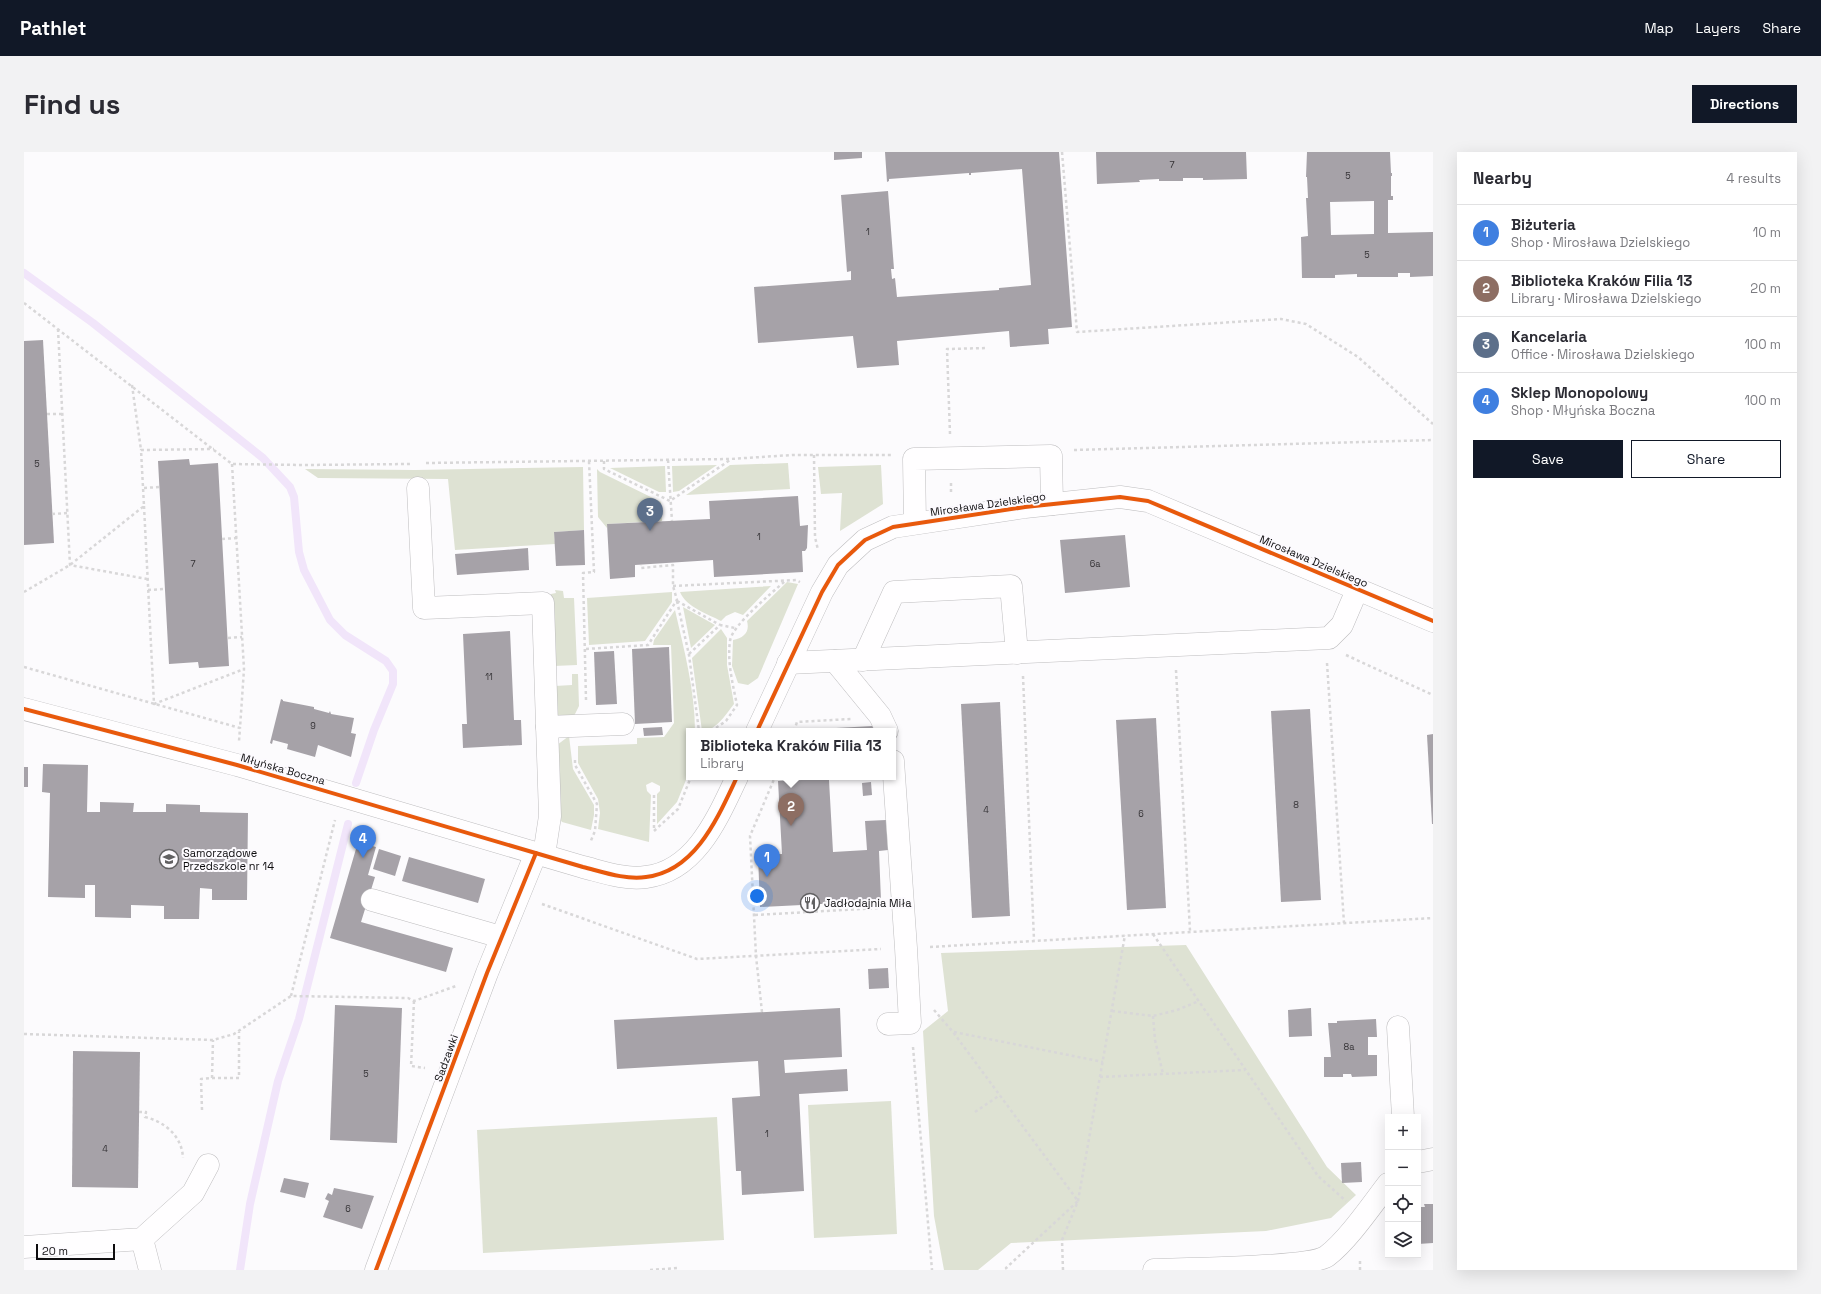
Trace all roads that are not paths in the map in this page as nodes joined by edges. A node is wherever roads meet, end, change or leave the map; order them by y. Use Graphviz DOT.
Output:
graph roads {
  1 [pos="418,488"];
  2 [pos="1052,504"];
  3 [pos="916,523"];
  4 [pos="1357,590"];
  5 [pos="1433,621"];
  6 [pos="834,660"];
  7 [pos="863,660"];
  8 [pos="1020,662"];
  9 [pos="788,663"];
  10 [pos="24,709"];
  11 [pos="623,724"];
  12 [pos="547,727"];
  13 [pos="759,728"];
  14 [pos="886,728"];
  15 [pos="736,780"];
  16 [pos="894,780"];
  17 [pos="540,854"];
  18 [pos="372,900"];
  19 [pos="501,937"];
  20 [pos="888,1024"];
  21 [pos="1398,1027"];
  22 [pos="1404,1114"];
  23 [pos="1433,1159"];
  24 [pos="1421,1161"];
  25 [pos="208,1165"];
  26 [pos="1386,1186"];
  27 [pos="142,1239"];
  28 [pos="24,1247"];
  29 [pos="150,1270"];
  30 [pos="376,1270"];
  31 [pos="1154,1270"];
  1 -- 12 [label="street, Sadzawki"];
  2 -- 3 [label="street, Mirosława Dzielskiego"];
  2 -- 3 [label="street"];
  2 -- 4 [label="street, Mirosława Dzielskiego"];
  3 -- 9 [label="street, Mirosława Dzielskiego"];
  4 -- 5 [label="street, Mirosława Dzielskiego"];
  4 -- 8 [label="street"];
  6 -- 7 [label="street"];
  6 -- 9 [label="street"];
  6 -- 14 [label="street"];
  7 -- 8 [label="street"];
  7 -- 8 [label="street"];
  9 -- 13 [label="street, Mirosława Dzielskiego"];
  10 -- 17 [label="street, Młyńska Boczna"];
  11 -- 12 [label="street"];
  12 -- 17 [label="street, Sadzawki"];
  15 -- 17 [label="street"];
  16 -- 20 [label="street"];
  17 -- 19 [label="street, Sadzawki"];
  18 -- 19 [label="street"];
  19 -- 30 [label="street, Sadzawki"];
  21 -- 22 [label="street"];
  23 -- 24 [label="street"];
  25 -- 27 [label="street"];
  26 -- 31 [label="street"];
  27 -- 28 [label="street"];
  27 -- 29 [label="street"];
}
